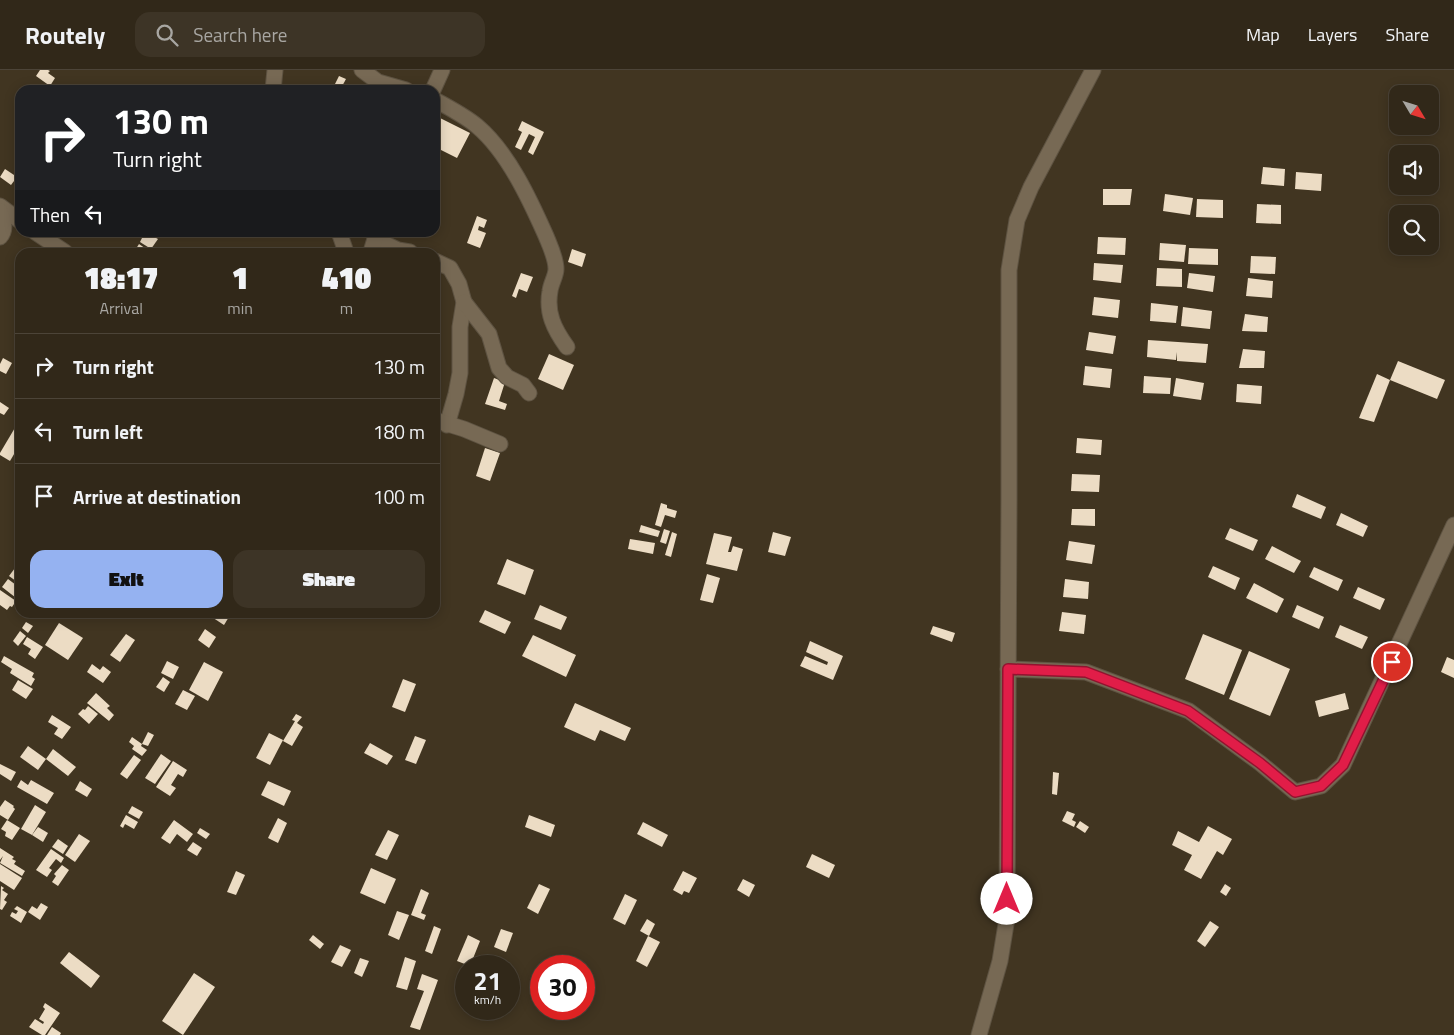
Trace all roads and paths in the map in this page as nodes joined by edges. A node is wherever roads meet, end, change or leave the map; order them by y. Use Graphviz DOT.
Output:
graph roads {
  1 [pos="275,70"];
  2 [pos="358,70"];
  3 [pos="362,70"];
  4 [pos="442,70"];
  5 [pos="1093,70"];
  6 [pos="274,85"];
  7 [pos="368,85"];
  8 [pos="388,85"];
  9 [pos="435,85"];
  10 [pos="440,103"];
  11 [pos="0,206"];
  12 [pos="0,211"];
  13 [pos="15,217"];
  14 [pos="0,237"];
  15 [pos="42,237"];
  16 [pos="374,241"];
  17 [pos="59,248"];
  18 [pos="393,248"];
  19 [pos="440,263"];
  20 [pos="464,302"];
  21 [pos="567,347"];
  22 [pos="529,393"];
  23 [pos="441,422"];
  24 [pos="500,444"];
  25 [pos="1454,525"];
  26 [pos="1008,669"];
  27 [pos="979,1035"];
  1 -- 6 [label="street"];
  2 -- 7 [label="street"];
  3 -- 8 [label="street"];
  4 -- 9 [label="street"];
  5 -- 26 [label="street"];
  10 -- 21 [label="street"];
  11 -- 13 [label="street"];
  12 -- 14 [label="street"];
  15 -- 17 [label="street"];
  16 -- 18 [label="street"];
  19 -- 20 [label="street"];
  20 -- 22 [label="street"];
  20 -- 23 [label="street"];
  23 -- 24 [label="street"];
  25 -- 26 [label="street"];
  26 -- 27 [label="street"];
}
